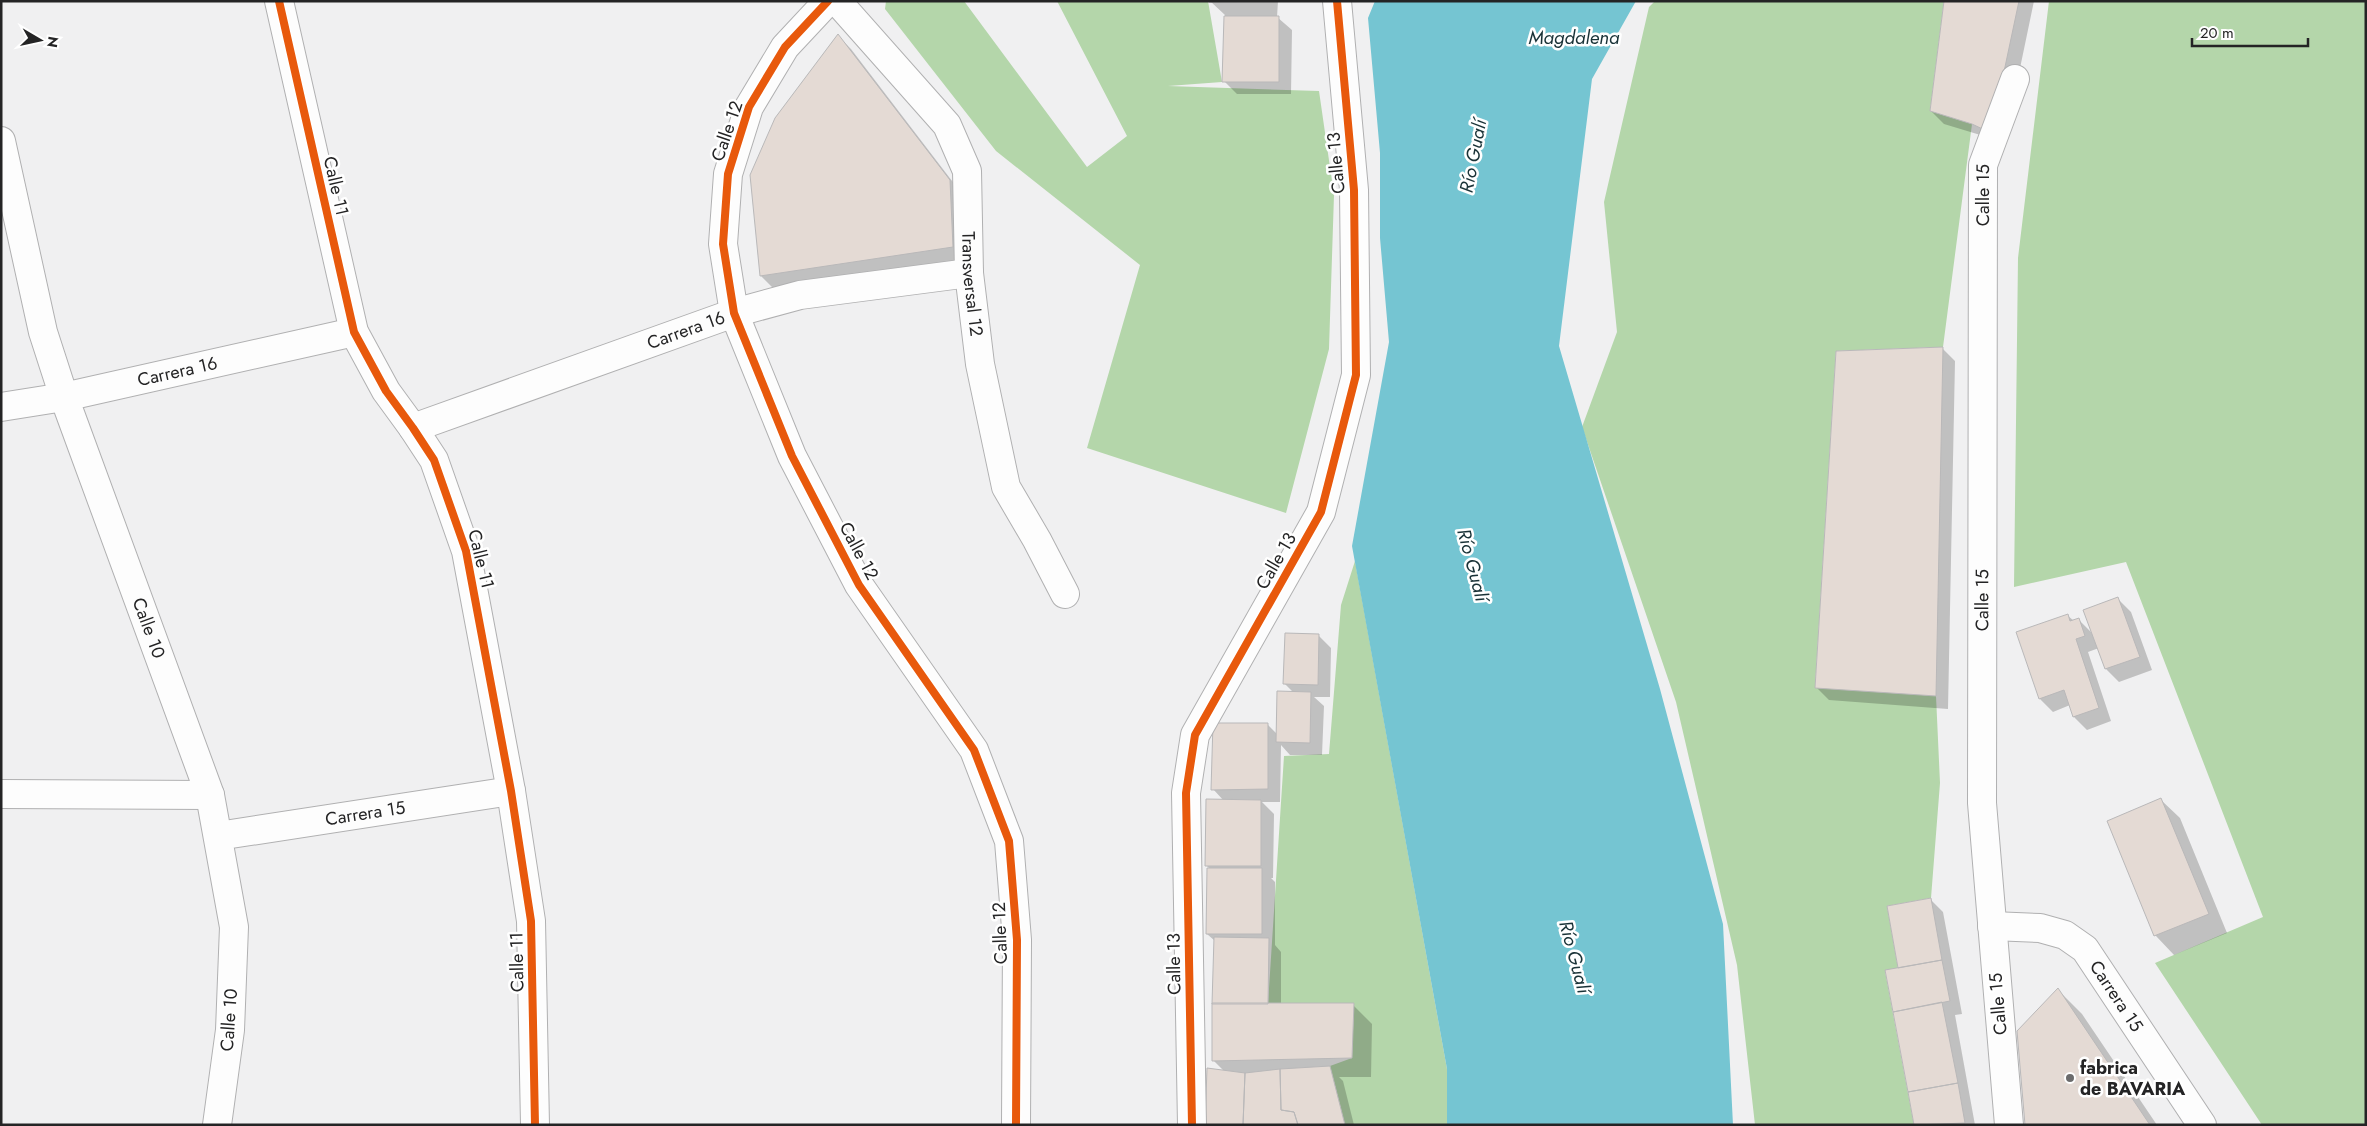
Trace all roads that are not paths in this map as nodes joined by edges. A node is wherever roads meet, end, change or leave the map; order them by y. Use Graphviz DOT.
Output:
graph roads {
  1 [pos="279,1"];
  2 [pos="828,1"];
  3 [pos="837,1"];
  4 [pos="1337,1"];
  5 [pos="2015,79"];
  6 [pos="1,142"];
  7 [pos="969,273"];
  8 [pos="734,314"];
  9 [pos="354,332"];
  10 [pos="64,397"];
  11 [pos="1,407"];
  12 [pos="414,428"];
  13 [pos="1065,594"];
  14 [pos="511,791"];
  15 [pos="1,794"];
  16 [pos="210,795"];
  17 [pos="218,836"];
  18 [pos="1992,926"];
  19 [pos="217,1125"];
  20 [pos="534,1125"];
  21 [pos="1016,1125"];
  22 [pos="1192,1125"];
  23 [pos="2009,1125"];
  24 [pos="2202,1125"];
  1 -- 9 [label="street, Calle 11"];
  2 -- 8 [label="street, Calle 12"];
  3 -- 7 [label="street, Transversal 12"];
  4 -- 22 [label="street, Calle 13"];
  5 -- 18 [label="street, Calle 15"];
  6 -- 10 [label="street, Calle 10"];
  7 -- 8 [label="street, Carrera 16"];
  7 -- 13 [label="street, Transversal 12"];
  8 -- 12 [label="street, Carrera 16"];
  8 -- 21 [label="street, Calle 12"];
  9 -- 10 [label="street, Carrera 16"];
  9 -- 12 [label="street, Calle 11"];
  10 -- 11 [label="street, Carrera 16"];
  10 -- 16 [label="street, Calle 10"];
  12 -- 14 [label="street, Calle 11"];
  14 -- 17 [label="street, Carrera 15"];
  14 -- 20 [label="street, Calle 11"];
  15 -- 16 [label="street"];
  16 -- 17 [label="street, Calle 10"];
  17 -- 19 [label="street, Calle 10"];
  18 -- 23 [label="street, Calle 15"];
  18 -- 24 [label="street, Carrera 15"];
}
